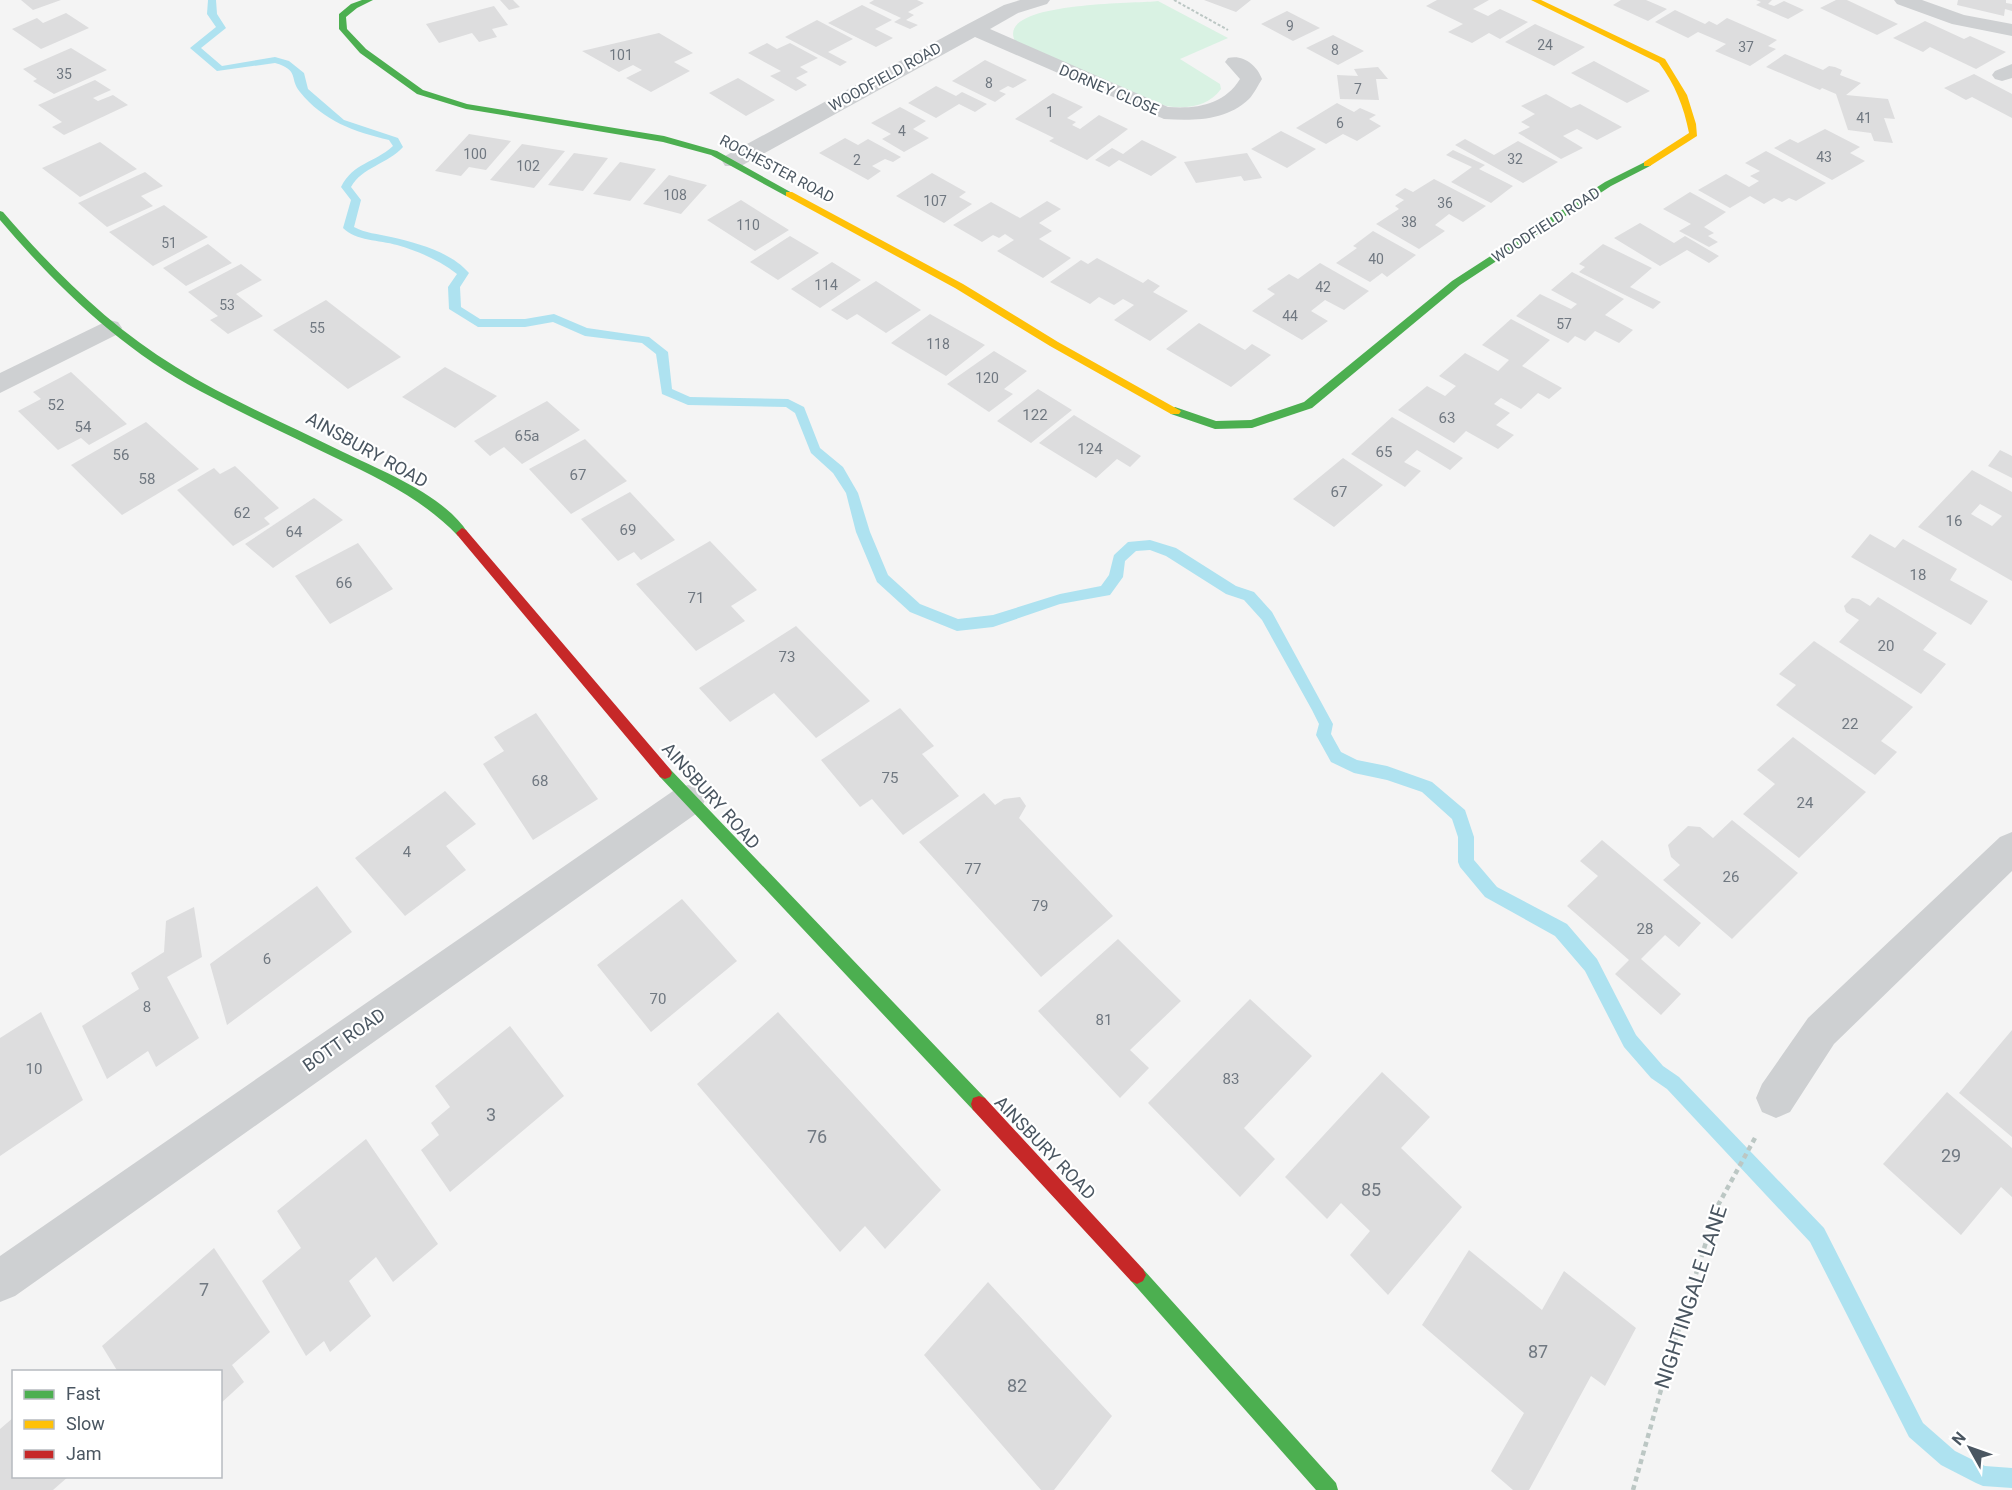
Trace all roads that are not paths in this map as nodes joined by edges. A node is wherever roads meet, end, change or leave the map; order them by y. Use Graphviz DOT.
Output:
graph roads {
  1 [pos="369,0"];
  2 [pos="1040,0"];
  3 [pos="1535,0"];
  4 [pos="1904,0"];
  5 [pos="974,29"];
  6 [pos="2012,30"];
  7 [pos="1235,63"];
  8 [pos="733,161"];
  9 [pos="0,214"];
  10 [pos="109,328"];
  11 [pos="0,384"];
  12 [pos="1215,425"];
  13 [pos="688,800"];
  14 [pos="2012,848"];
  15 [pos="1776,1098"];
  16 [pos="0,1281"];
  17 [pos="1329,1490"];
  1 -- 8 [label="street, ROCHESTER ROAD"];
  2 -- 5 [label="street, WOODFIELD ROAD"];
  3 -- 12 [label="street, WOODFIELD ROAD"];
  4 -- 6 [label="street"];
  5 -- 7 [label="street, DORNEY CLOSE"];
  5 -- 8 [label="street, WOODFIELD ROAD"];
  8 -- 12 [label="street, ROCHESTER ROAD"];
  9 -- 10 [label="street, AINSBURY ROAD"];
  10 -- 11 [label="street"];
  10 -- 13 [label="street, AINSBURY ROAD"];
  13 -- 16 [label="street, BOTT ROAD"];
  13 -- 17 [label="street, AINSBURY ROAD"];
  14 -- 15 [label="street"];
}
